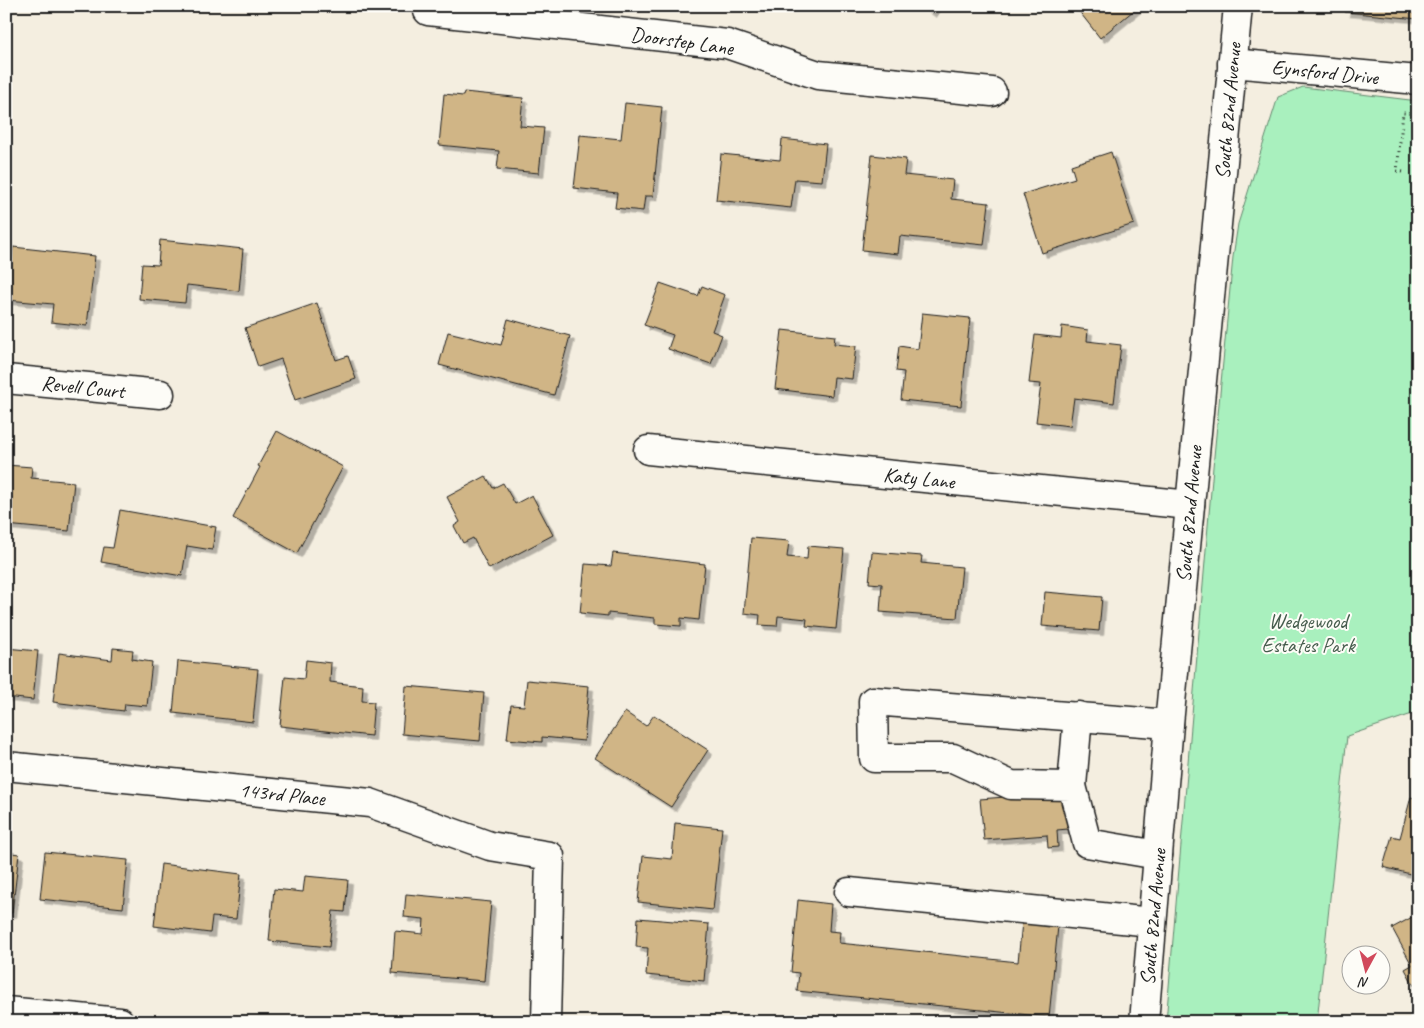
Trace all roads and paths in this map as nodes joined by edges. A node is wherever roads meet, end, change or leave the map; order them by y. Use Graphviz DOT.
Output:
graph roads {
  1 [pos="1238,6"];
  2 [pos="428,8"];
  3 [pos="1232,63"];
  4 [pos="1418,80"];
  5 [pos="992,92"];
  6 [pos="1418,114"];
  7 [pos="1404,172"];
  8 [pos="6,379"];
  9 [pos="160,394"];
  10 [pos="648,450"];
  11 [pos="1190,505"];
  12 [pos="1078,716"];
  13 [pos="1169,724"];
  14 [pos="6,766"];
  15 [pos="1072,786"];
  16 [pos="1158,855"];
  17 [pos="849,892"];
  18 [pos="1152,922"];
  19 [pos="6,1011"];
  20 [pos="115,1021"];
  21 [pos="120,1022"];
  22 [pos="546,1022"];
  23 [pos="1144,1022"];
  1 -- 3 [label="street, South 82nd Avenue"];
  2 -- 5 [label="street, Doorstep Lane"];
  3 -- 4 [label="street, Eynsford Drive"];
  3 -- 11 [label="street, South 82nd Avenue"];
  6 -- 7 [label="path"];
  8 -- 9 [label="street, Revell Court"];
  10 -- 11 [label="street, Katy Lane"];
  11 -- 13 [label="street, South 82nd Avenue"];
  12 -- 13 [label="street"];
  12 -- 15 [label="street"];
  12 -- 15 [label="street"];
  13 -- 16 [label="street, South 82nd Avenue"];
  14 -- 22 [label="street, 143rd Place"];
  15 -- 16 [label="street"];
  16 -- 18 [label="street, South 82nd Avenue"];
  17 -- 18 [label="street"];
  18 -- 23 [label="street, South 82nd Avenue"];
  19 -- 20 [label="street"];
  20 -- 21 [label="street"];
}
